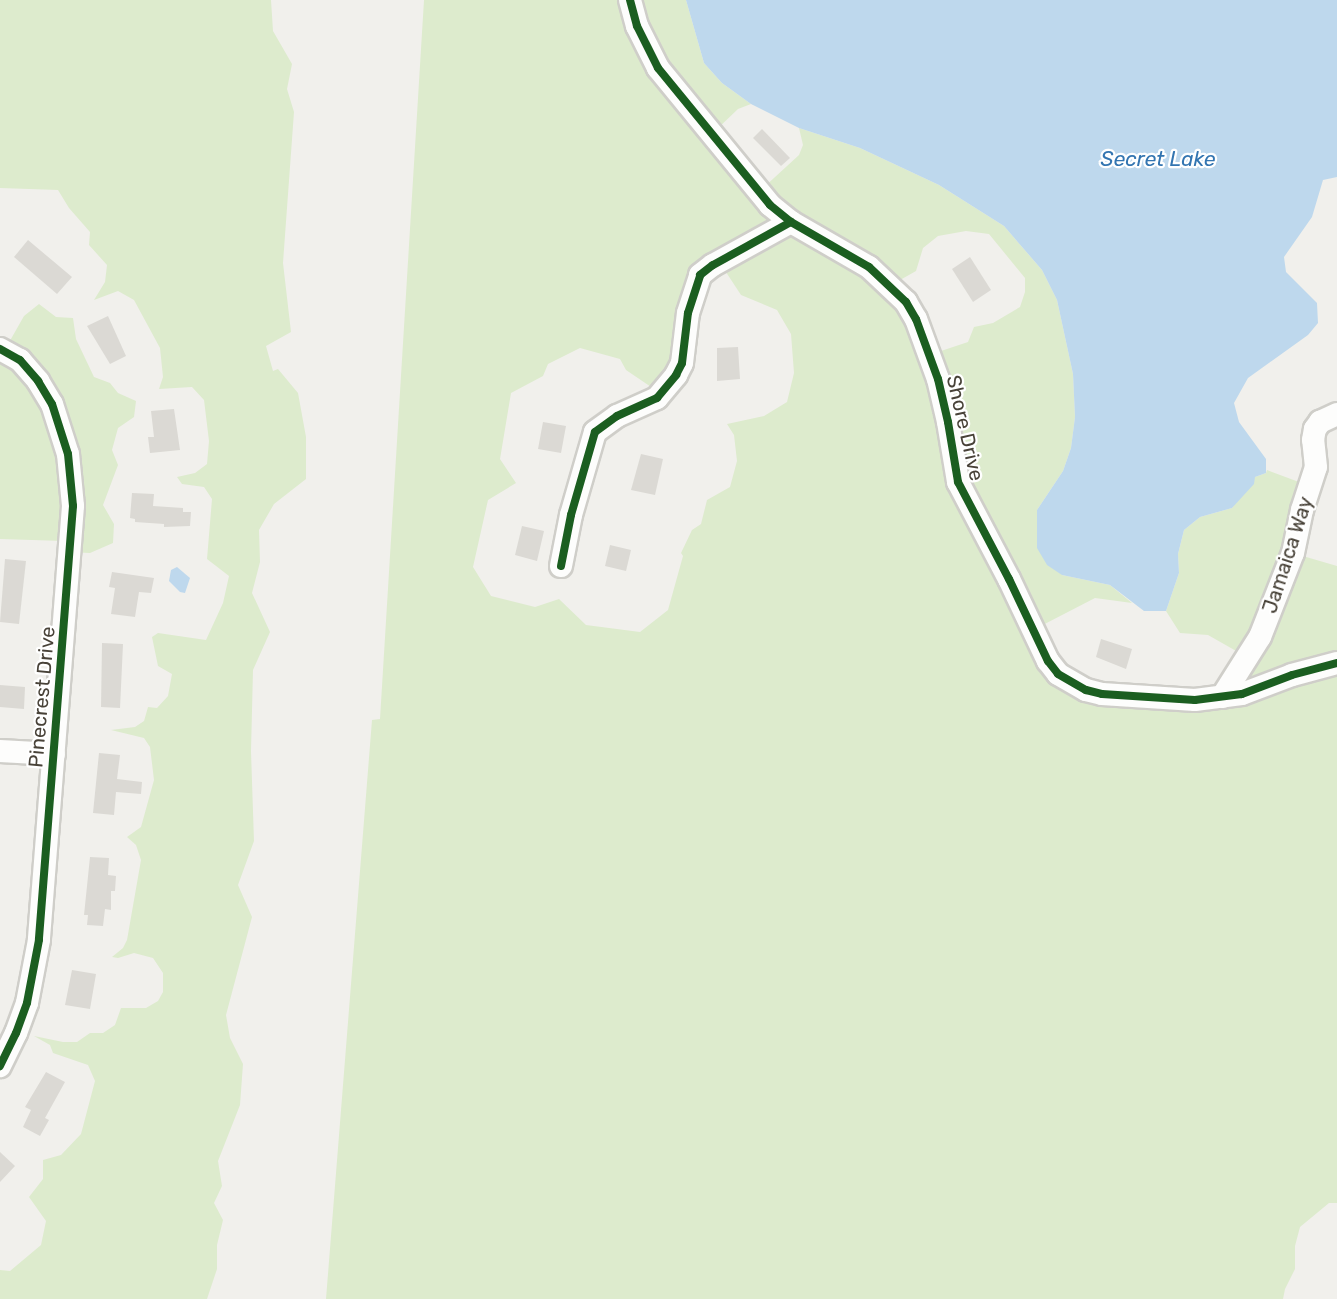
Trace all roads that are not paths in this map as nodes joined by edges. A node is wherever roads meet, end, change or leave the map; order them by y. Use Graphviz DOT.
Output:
graph roads {
  1 [pos="630,0"];
  2 [pos="791,222"];
  3 [pos="0,349"];
  4 [pos="1337,414"];
  5 [pos="561,566"];
  6 [pos="1337,663"];
  7 [pos="1222,697"];
  8 [pos="0,751"];
  9 [pos="54,754"];
  10 [pos="0,1066"];
  1 -- 2 [label="street, Shore Drive"];
  2 -- 5 [label="street"];
  2 -- 7 [label="street, Shore Drive"];
  3 -- 9 [label="street, Pinecrest Drive"];
  4 -- 7 [label="street, Jamaica Way"];
  6 -- 7 [label="street, Shore Drive"];
  8 -- 9 [label="street"];
  9 -- 10 [label="street, Pinecrest Drive"];
}
